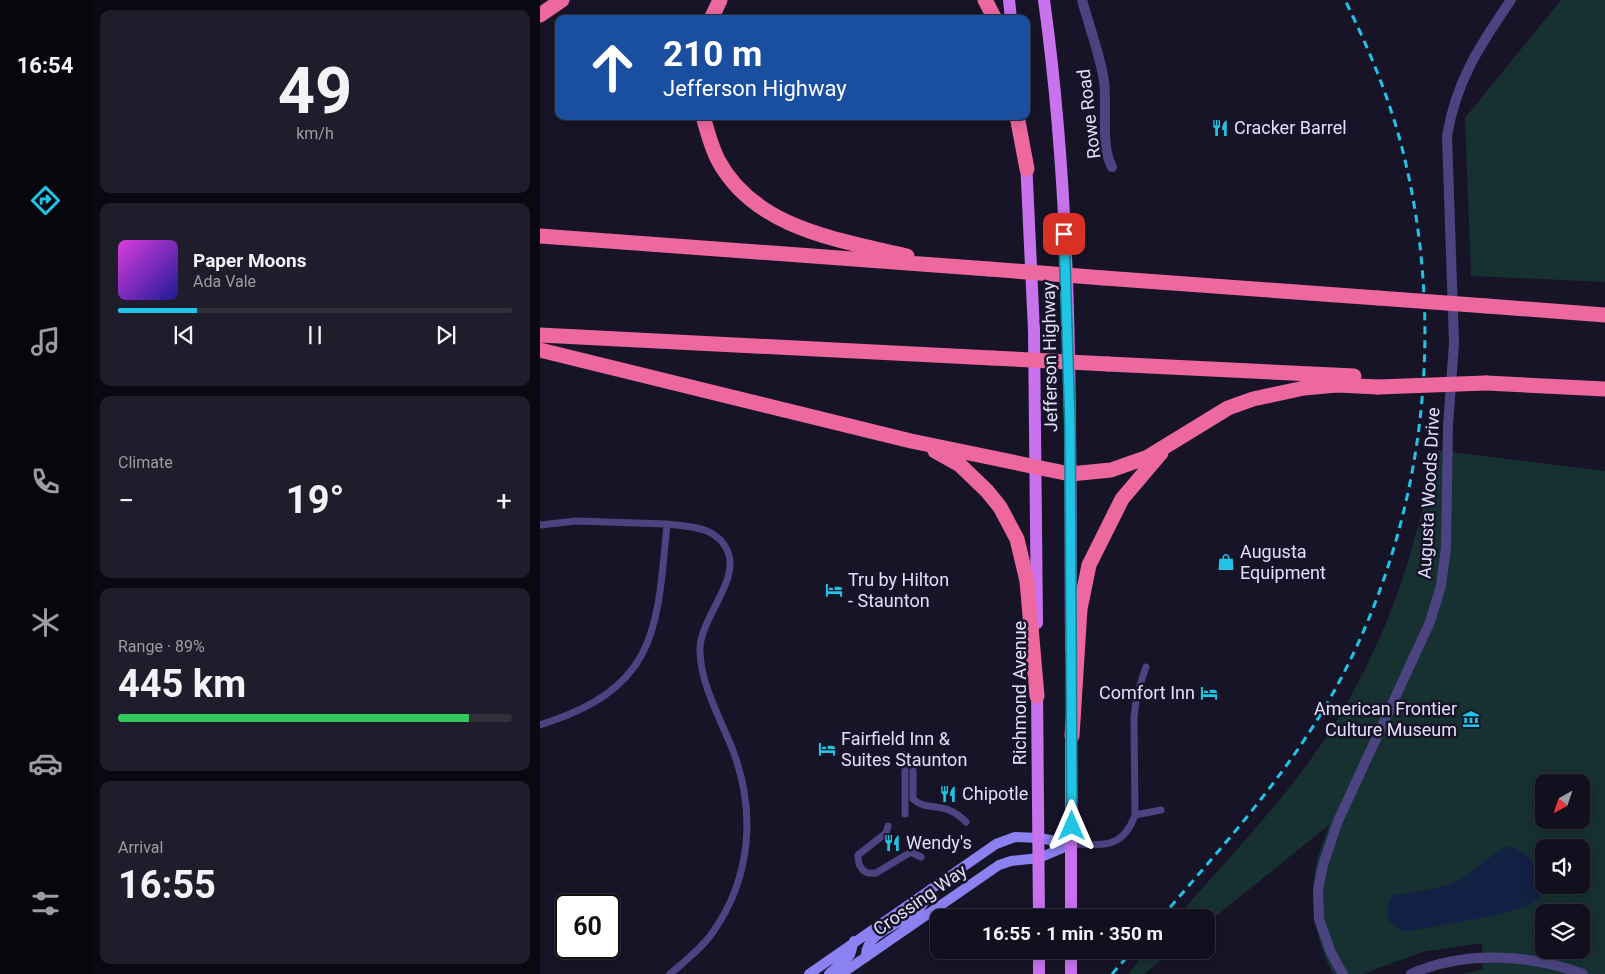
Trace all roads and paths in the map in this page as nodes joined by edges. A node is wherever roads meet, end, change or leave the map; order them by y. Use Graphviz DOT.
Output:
graph roads {
  1 [pos="562,0"];
  2 [pos="720,0"];
  3 [pos="985,0"];
  4 [pos="1009,0"];
  5 [pos="1044,0"];
  6 [pos="1082,0"];
  7 [pos="1511,0"];
  8 [pos="712,15"];
  9 [pos="993,15"];
  10 [pos="1011,15"];
  11 [pos="540,16"];
  12 [pos="704,120"];
  13 [pos="1018,120"];
  14 [pos="1021,120"];
  15 [pos="1112,167"];
  16 [pos="1027,169"];
  17 [pos="540,236"];
  18 [pos="955,267"];
  19 [pos="1605,315"];
  20 [pos="540,335"];
  21 [pos="540,350"];
  22 [pos="1378,382"];
  23 [pos="1605,389"];
  24 [pos="911,441"];
  25 [pos="1166,448"];
  26 [pos="1036,469"];
  27 [pos="1070,474"];
  28 [pos="667,524"];
  29 [pos="540,525"];
  30 [pos="1146,667"];
  31 [pos="1037,696"];
  32 [pos="540,725"];
  33 [pos="1072,736"];
  34 [pos="1161,810"];
  35 [pos="905,814"];
  36 [pos="1135,814"];
  37 [pos="966,822"];
  38 [pos="888,826"];
  39 [pos="1038,838"];
  40 [pos="1072,844"];
  41 [pos="921,857"];
  42 [pos="1039,858"];
  43 [pos="933,886"];
  44 [pos="1039,909"];
  45 [pos="1071,909"];
  46 [pos="854,941"];
  47 [pos="866,957"];
  48 [pos="1039,959"];
  49 [pos="1071,959"];
  50 [pos="670,974"];
  51 [pos="809,974"];
  52 [pos="829,974"];
  53 [pos="841,974"];
  54 [pos="1040,974"];
  55 [pos="1071,974"];
  56 [pos="1343,974"];
  57 [pos="1411,974"];
  58 [pos="1584,974"];
  1 -- 11 [label="highway"];
  2 -- 8 [label="highway"];
  3 -- 9 [label="highway"];
  4 -- 10 [label="main road"];
  5 -- 27 [label="main road, Jefferson Highway"];
  6 -- 15 [label="street, Rowe Road"];
  7 -- 56 [label="street, Augusta Woods Drive"];
  12 -- 18 [label="highway"];
  13 -- 16 [label="highway"];
  14 -- 16 [label="main road, Jefferson Highway"];
  16 -- 26 [label="main road, Jefferson Highway"];
  17 -- 18 [label="highway"];
  18 -- 19 [label="highway, bridge"];
  20 -- 22 [label="highway, bridge"];
  21 -- 24 [label="highway"];
  22 -- 23 [label="highway, bridge"];
  22 -- 25 [label="highway"];
  24 -- 26 [label="highway"];
  24 -- 31 [label="highway"];
  25 -- 27 [label="highway"];
  25 -- 33 [label="highway"];
  26 -- 27 [label="highway"];
  26 -- 31 [label="main road, Richmond Avenue"];
  27 -- 33 [label="main road"];
  28 -- 29 [label="lane"];
  28 -- 32 [label="lane"];
  28 -- 50 [label="lane"];
  30 -- 36 [label="lane"];
  31 -- 39 [label="main road, Richmond Avenue"];
  33 -- 40 [label="main road"];
  34 -- 36 [label="lane"];
  35 -- 37 [label="lane"];
  36 -- 40 [label="lane"];
  38 -- 41 [label="lane"];
  39 -- 40 [label="street, Crossing Way"];
  39 -- 42 [label="main road, Richmond Avenue"];
  39 -- 43 [label="street, Crossing Way"];
  40 -- 42 [label="street, Crossing Way"];
  40 -- 45 [label="main road"];
  42 -- 44 [label="main road, Richmond Avenue"];
  42 -- 47 [label="street, Crossing Way"];
  43 -- 46 [label="street, Crossing Way"];
  43 -- 47 [label="street"];
  46 -- 51 [label="street, Crossing Way"];
  46 -- 52 [label="street"];
  47 -- 53 [label="street, Crossing Way"];
  48 -- 54 [label="main road"];
  49 -- 55 [label="main road"];
  57 -- 58 [label="street"];
}
